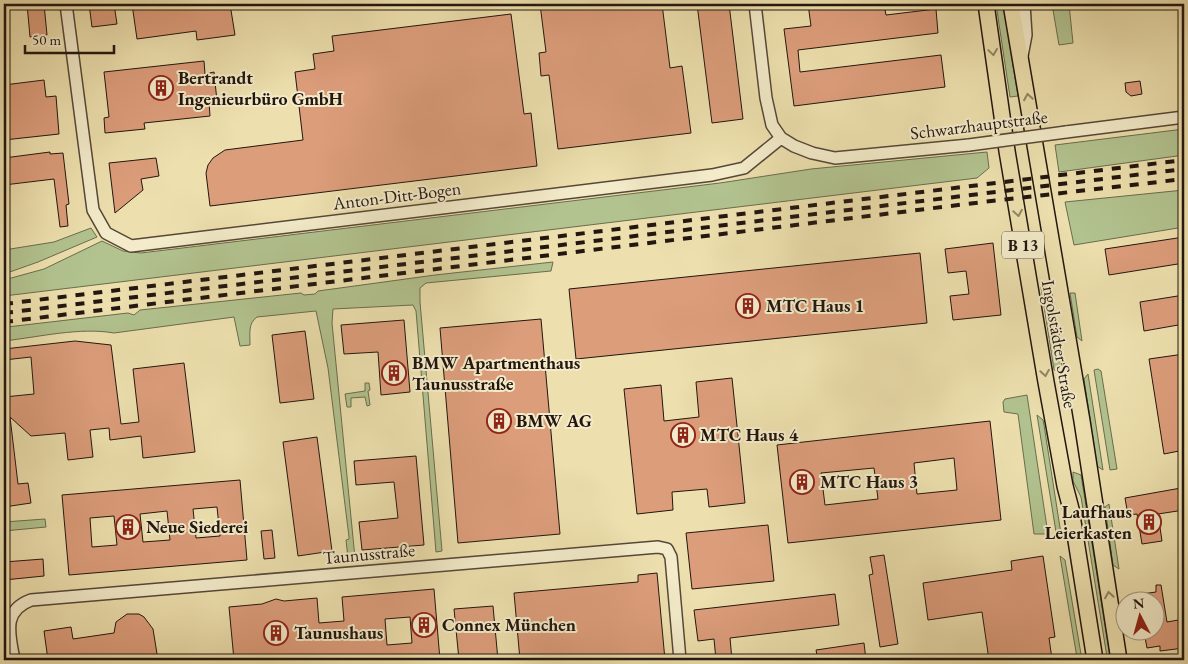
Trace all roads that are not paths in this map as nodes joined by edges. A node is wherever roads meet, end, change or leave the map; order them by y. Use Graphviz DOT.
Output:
graph roads {
  1 [pos="66,4"];
  2 [pos="755,4"];
  3 [pos="986,4"];
  4 [pos="1011,4"];
  5 [pos="1024,4"];
  6 [pos="1021,60"];
  7 [pos="1184,118"];
  8 [pos="781,138"];
  9 [pos="14,660"];
  10 [pos="680,660"];
  11 [pos="1095,660"];
  12 [pos="1119,660"];
  1 -- 8 [label="street, Anton-Ditt-Bogen"];
  2 -- 8 [label="street"];
  3 -- 11 [label="main road, Ingolstädter Straße / B 13, one-way"];
  4 -- 6 [label="main road, Ingolstädter Straße / B 13"];
  5 -- 6 [label="street"];
  12 -- 6 [label="main road, Ingolstädter Straße / B 13, one-way"];
  7 -- 8 [label="street, Schwarzhauptstraße, bridge"];
  9 -- 10 [label="street, Taunusstraße"];
}
